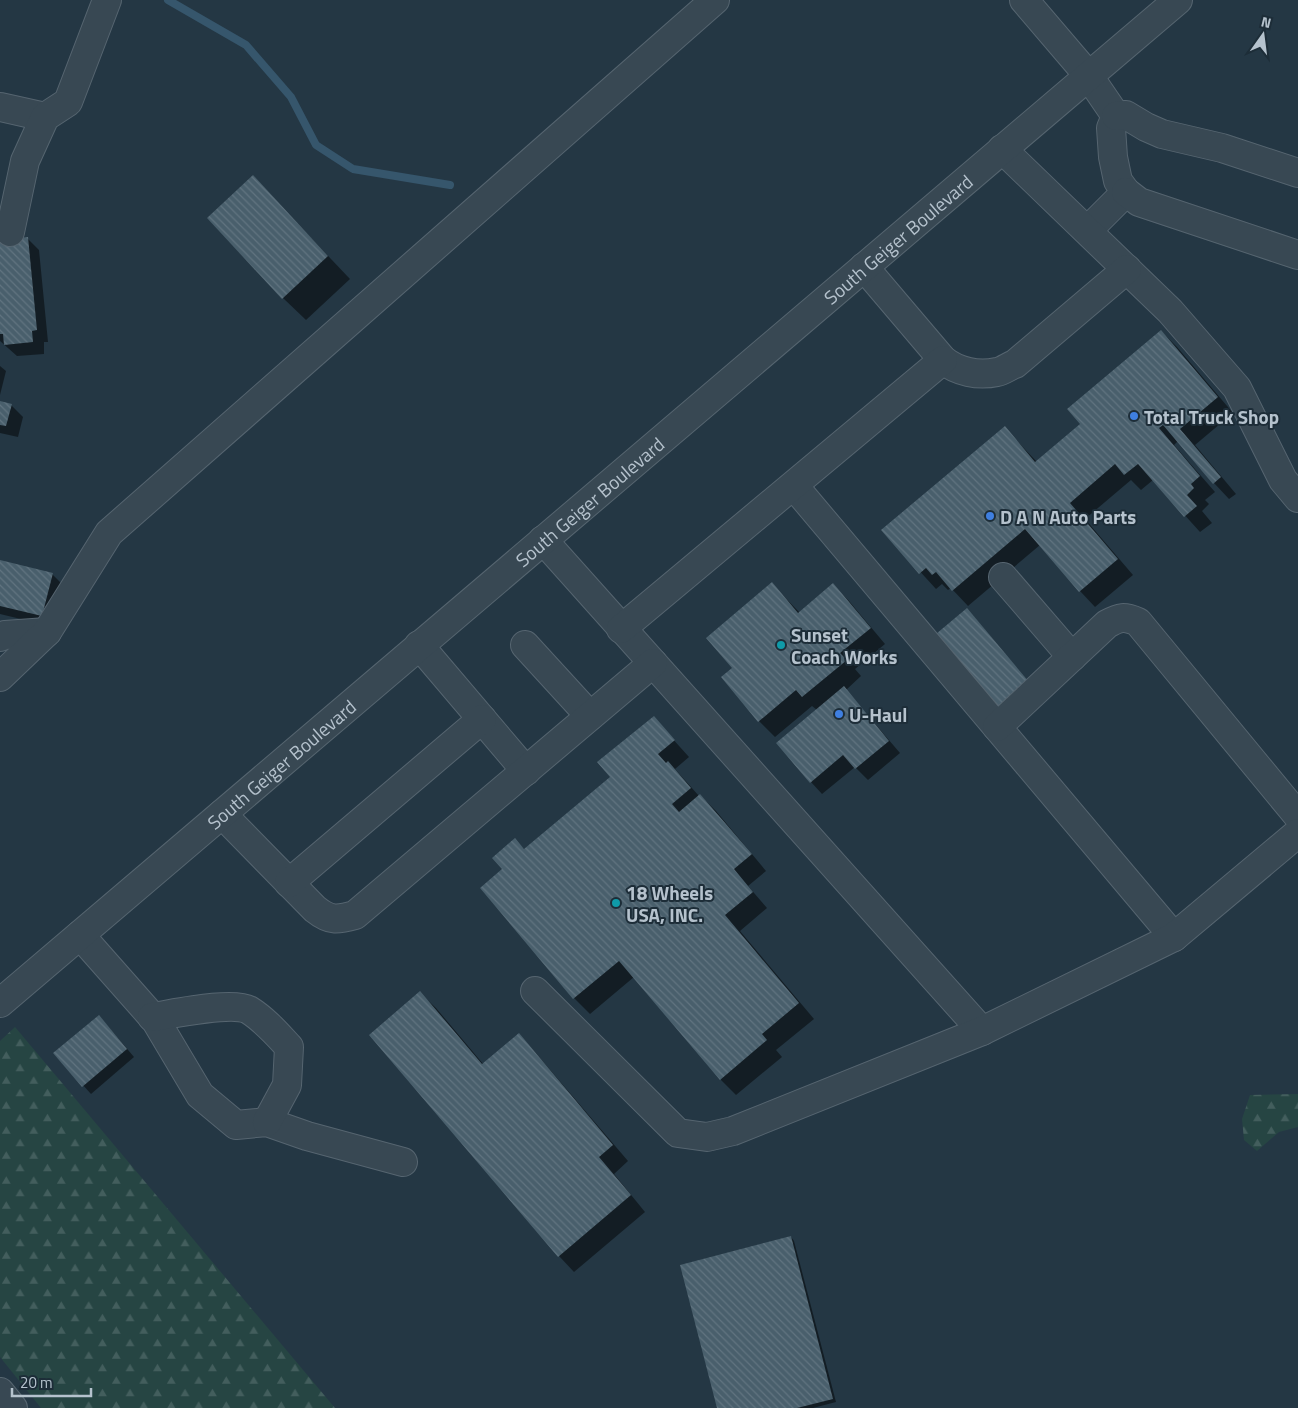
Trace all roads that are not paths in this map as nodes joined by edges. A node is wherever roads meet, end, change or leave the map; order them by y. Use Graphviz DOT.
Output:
graph roads {
  1 [pos="107,0"];
  2 [pos="715,0"];
  3 [pos="1024,0"];
  4 [pos="1178,0"];
  5 [pos="1088,75"];
  6 [pos="0,107"];
  7 [pos="1116,116"];
  8 [pos="45,117"];
  9 [pos="1002,149"];
  10 [pos="1298,174"];
  11 [pos="1126,192"];
  12 [pos="1088,230"];
  13 [pos="10,232"];
  14 [pos="1298,255"];
  15 [pos="864,266"];
  16 [pos="1127,269"];
  17 [pos="943,360"];
  18 [pos="794,486"];
  19 [pos="1298,498"];
  20 [pos="543,540"];
  21 [pos="1003,577"];
  22 [pos="621,629"];
  23 [pos="47,632"];
  24 [pos="2,635"];
  25 [pos="419,646"];
  26 [pos="525,646"];
  27 [pos="1072,657"];
  28 [pos="654,663"];
  29 [pos="0,677"];
  30 [pos="590,716"];
  31 [pos="482,719"];
  32 [pos="997,727"];
  33 [pos="526,771"];
  34 [pos="222,814"];
  35 [pos="1298,816"];
  36 [pos="1298,833"];
  37 [pos="289,883"];
  38 [pos="80,935"];
  39 [pos="1174,937"];
  40 [pos="535,992"];
  41 [pos="0,1003"];
  42 [pos="152,1017"];
  43 [pos="982,1031"];
  44 [pos="267,1122"];
  45 [pos="403,1162"];
  46 [pos="0,1392"];
  47 [pos="13,1408"];
  1 -- 8 [label="street"];
  2 -- 23 [label="street"];
  3 -- 5 [label="street"];
  4 -- 5 [label="street, South Geiger Boulevard"];
  5 -- 7 [label="street"];
  5 -- 9 [label="street, South Geiger Boulevard"];
  6 -- 8 [label="street"];
  7 -- 10 [label="street"];
  7 -- 11 [label="street"];
  8 -- 13 [label="street"];
  9 -- 12 [label="street"];
  9 -- 15 [label="street, South Geiger Boulevard"];
  11 -- 12 [label="street"];
  11 -- 14 [label="street"];
  12 -- 16 [label="street"];
  15 -- 17 [label="street"];
  15 -- 20 [label="street, South Geiger Boulevard"];
  16 -- 17 [label="street"];
  16 -- 19 [label="street"];
  17 -- 18 [label="street"];
  18 -- 22 [label="street"];
  18 -- 32 [label="street"];
  20 -- 22 [label="street"];
  20 -- 25 [label="street, South Geiger Boulevard"];
  21 -- 27 [label="street"];
  22 -- 28 [label="street"];
  23 -- 24 [label="street"];
  23 -- 29 [label="street"];
  25 -- 31 [label="street"];
  25 -- 34 [label="street, South Geiger Boulevard"];
  26 -- 30 [label="street"];
  27 -- 32 [label="street"];
  27 -- 35 [label="street"];
  28 -- 30 [label="street"];
  28 -- 43 [label="street"];
  30 -- 33 [label="street"];
  31 -- 33 [label="street"];
  31 -- 37 [label="street"];
  32 -- 39 [label="street"];
  33 -- 37 [label="street"];
  34 -- 37 [label="street"];
  34 -- 38 [label="street, South Geiger Boulevard"];
  36 -- 39 [label="street"];
  38 -- 41 [label="street, South Geiger Boulevard"];
  38 -- 42 [label="street"];
  39 -- 43 [label="street"];
  40 -- 43 [label="street"];
  42 -- 44 [label="street"];
  42 -- 44 [label="street"];
  44 -- 45 [label="street"];
  46 -- 47 [label="street"];
}
